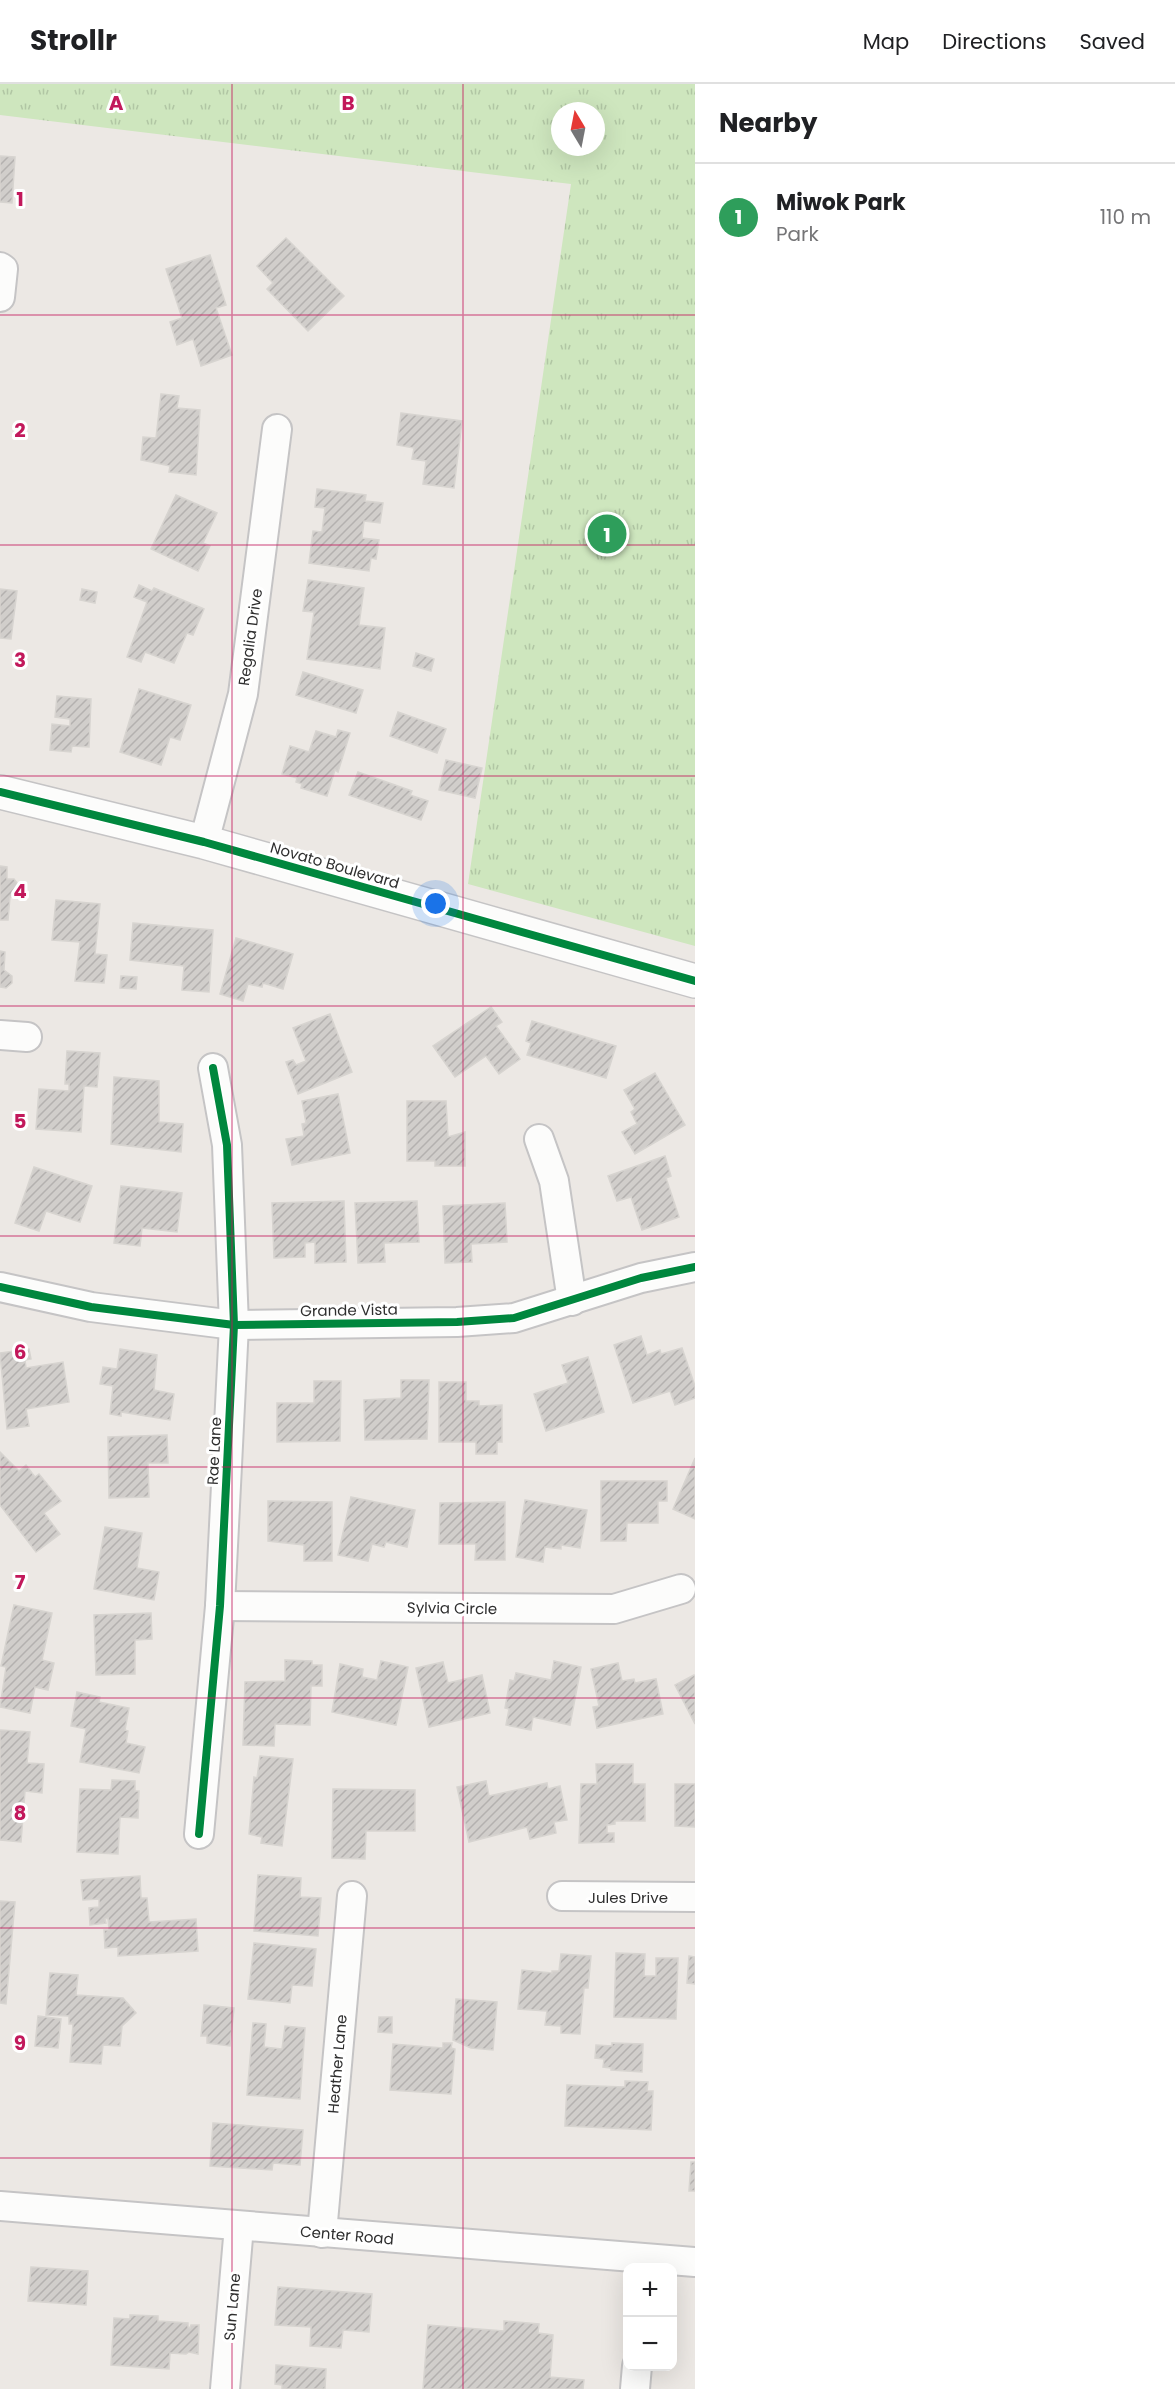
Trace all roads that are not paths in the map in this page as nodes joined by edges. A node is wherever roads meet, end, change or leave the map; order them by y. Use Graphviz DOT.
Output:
graph roads {
  1 [pos="0,267"];
  2 [pos="0,297"];
  3 [pos="277,429"];
  4 [pos="0,792"];
  5 [pos="204,842"];
  6 [pos="695,981"];
  7 [pos="213,1068"];
  8 [pos="539,1139"];
  9 [pos="695,1267"];
  10 [pos="0,1287"];
  11 [pos="572,1301"];
  12 [pos="234,1325"];
  13 [pos="681,1589"];
  14 [pos="220,1606"];
  15 [pos="199,1834"];
  16 [pos="352,1896"];
  17 [pos="562,1896"];
  18 [pos="695,1897"];
  19 [pos="0,2206"];
  20 [pos="239,2226"];
  21 [pos="322,2232"];
  22 [pos="695,2262"];
  23 [pos="645,2263"];
  24 [pos="637,2371"];
  25 [pos="225,2389"];
  26 [pos="635,2389"];
  1 -- 2 [label="street"];
  3 -- 5 [label="street, Regalia Drive"];
  4 -- 5 [label="main road, Novato Boulevard"];
  5 -- 6 [label="main road, Novato Boulevard"];
  7 -- 12 [label="street, Rae Lane"];
  8 -- 11 [label="street"];
  9 -- 11 [label="street, Grande Vista"];
  10 -- 12 [label="street, Grande Vista"];
  11 -- 12 [label="street, Grande Vista"];
  12 -- 14 [label="street, Rae Lane"];
  13 -- 14 [label="street, Sylvia Circle"];
  14 -- 15 [label="street, Rae Lane"];
  16 -- 21 [label="street, Heather Lane"];
  17 -- 18 [label="street, Jules Drive"];
  19 -- 20 [label="street, Center Road"];
  20 -- 21 [label="street, Center Road"];
  20 -- 25 [label="street, Sun Lane"];
  21 -- 23 [label="street, Center Road"];
  22 -- 23 [label="street, Center Road"];
  24 -- 26 [label="street"];
}
